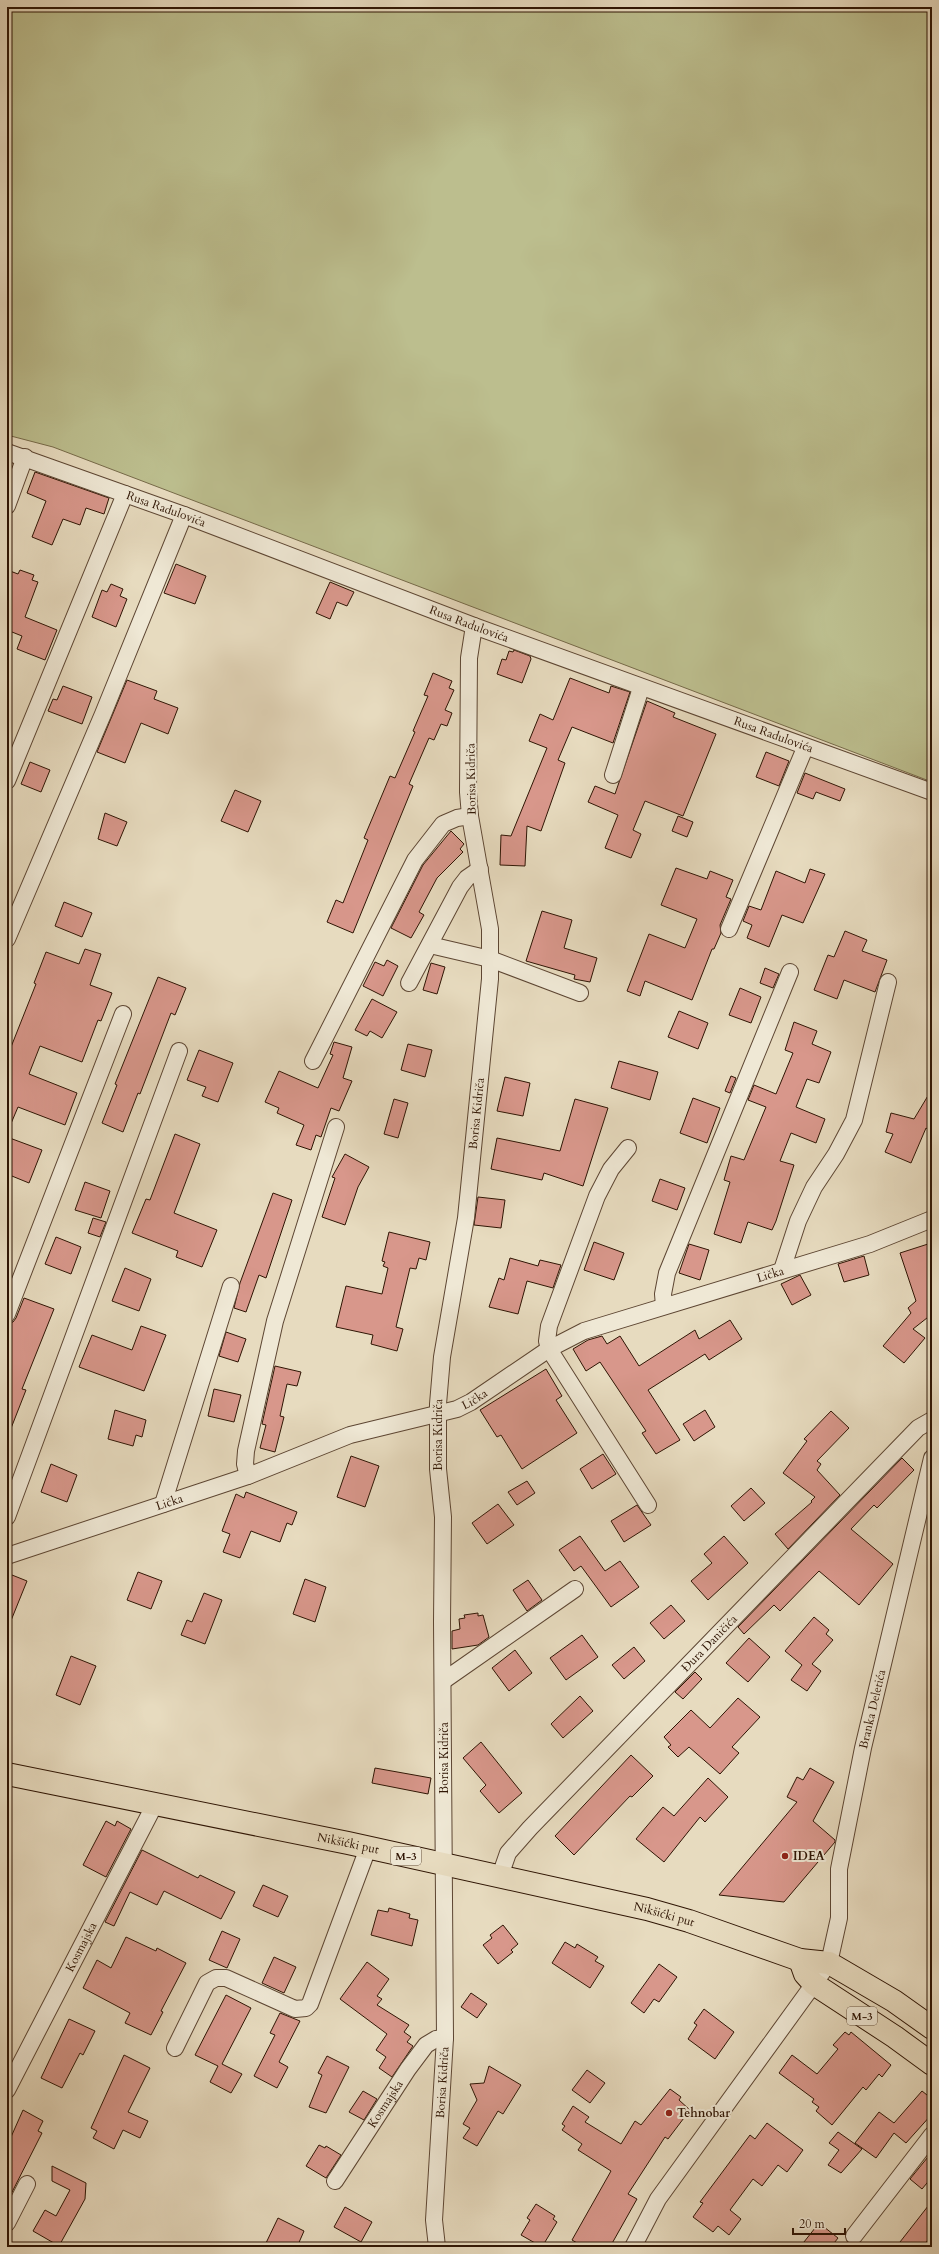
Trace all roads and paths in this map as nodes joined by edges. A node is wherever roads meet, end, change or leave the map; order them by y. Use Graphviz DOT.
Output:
graph roads {
  1 [pos="7,452"];
  2 [pos="25,458"];
  3 [pos="126,494"];
  4 [pos="7,506"];
  5 [pos="184,515"];
  6 [pos="474,626"];
  7 [pos="641,688"];
  8 [pos="805,748"];
  9 [pos="613,775"];
  10 [pos="7,781"];
  11 [pos="932,792"];
  12 [pos="470,816"];
  13 [pos="480,869"];
  14 [pos="728,929"];
  15 [pos="7,939"];
  16 [pos="430,945"];
  17 [pos="490,959"];
  18 [pos="790,972"];
  19 [pos="888,982"];
  20 [pos="409,983"];
  21 [pos="580,993"];
  22 [pos="122,1014"];
  23 [pos="179,1051"];
  24 [pos="313,1061"];
  25 [pos="336,1127"];
  26 [pos="628,1148"];
  27 [pos="932,1220"];
  28 [pos="782,1270"];
  29 [pos="230,1286"];
  30 [pos="664,1306"];
  31 [pos="7,1314"];
  32 [pos="549,1349"];
  33 [pos="438,1414"];
  34 [pos="932,1420"];
  35 [pos="932,1458"];
  36 [pos="248,1476"];
  37 [pos="163,1504"];
  38 [pos="648,1505"];
  39 [pos="7,1516"];
  40 [pos="7,1556"];
  41 [pos="574,1589"];
  42 [pos="443,1681"];
  43 [pos="7,1774"];
  44 [pos="155,1804"];
  45 [pos="368,1848"];
  46 [pos="444,1865"];
  47 [pos="500,1876"];
  48 [pos="800,1960"];
  49 [pos="829,1963"];
  50 [pos="814,1984"];
  51 [pos="932,2028"];
  52 [pos="445,2038"];
  53 [pos="175,2048"];
  54 [pos="932,2064"];
  55 [pos="7,2090"];
  56 [pos="932,2135"];
  57 [pos="335,2181"];
  58 [pos="27,2184"];
  59 [pos="7,2223"];
  60 [pos="854,2236"];
  61 [pos="438,2247"];
  62 [pos="633,2247"];
  1 -- 2 [label="street, Rusa Radulovića"];
  2 -- 3 [label="street, Rusa Radulovića"];
  2 -- 4 [label="street"];
  3 -- 5 [label="street, Rusa Radulovića"];
  3 -- 10 [label="street"];
  5 -- 6 [label="street, Rusa Radulovića"];
  5 -- 15 [label="street"];
  6 -- 7 [label="street, Rusa Radulovića"];
  6 -- 12 [label="street, Borisa Kidriča"];
  7 -- 8 [label="street, Rusa Radulovića"];
  7 -- 9 [label="street"];
  8 -- 11 [label="street, Rusa Radulovića"];
  8 -- 14 [label="street"];
  12 -- 13 [label="street, Borisa Kidriča"];
  12 -- 24 [label="street"];
  13 -- 16 [label="street"];
  13 -- 17 [label="street, Borisa Kidriča"];
  16 -- 17 [label="street"];
  16 -- 20 [label="street"];
  17 -- 21 [label="street"];
  17 -- 33 [label="street, Borisa Kidriča"];
  18 -- 30 [label="street"];
  19 -- 28 [label="street"];
  22 -- 31 [label="street"];
  23 -- 39 [label="street"];
  25 -- 36 [label="street"];
  26 -- 32 [label="street"];
  27 -- 28 [label="street, Lička"];
  28 -- 30 [label="street, Lička"];
  29 -- 37 [label="street"];
  30 -- 32 [label="street, Lička"];
  32 -- 33 [label="street, Lička"];
  32 -- 38 [label="street"];
  33 -- 36 [label="street, Lička"];
  33 -- 42 [label="street, Borisa Kidriča"];
  34 -- 47 [label="street, Đura Daničića"];
  35 -- 49 [label="street, Branka Deletića"];
  36 -- 37 [label="street, Lička"];
  37 -- 40 [label="street, Lička"];
  41 -- 42 [label="street"];
  42 -- 46 [label="street, Borisa Kidriča"];
  43 -- 44 [label="main road, Nikšićki put / M-3"];
  44 -- 45 [label="main road, Nikšićki put / M-3"];
  44 -- 55 [label="street, Kosmajska"];
  45 -- 46 [label="main road, Nikšićki put / M-3"];
  45 -- 53 [label="street"];
  46 -- 47 [label="main road, Nikšićki put / M-3"];
  46 -- 52 [label="street, Borisa Kidriča"];
  47 -- 48 [label="main road, Nikšićki put / M-3"];
  48 -- 49 [label="main road, Nikšićki put / M-3"];
  48 -- 50 [label="main road, M-3"];
  49 -- 50 [label="street"];
  49 -- 51 [label="main road, Nikšićki put / M-3"];
  50 -- 54 [label="main road, M-3"];
  50 -- 62 [label="street"];
  52 -- 57 [label="street, Kosmajska"];
  52 -- 61 [label="street, Borisa Kidriča"];
  56 -- 60 [label="street"];
  58 -- 59 [label="street"];
}
